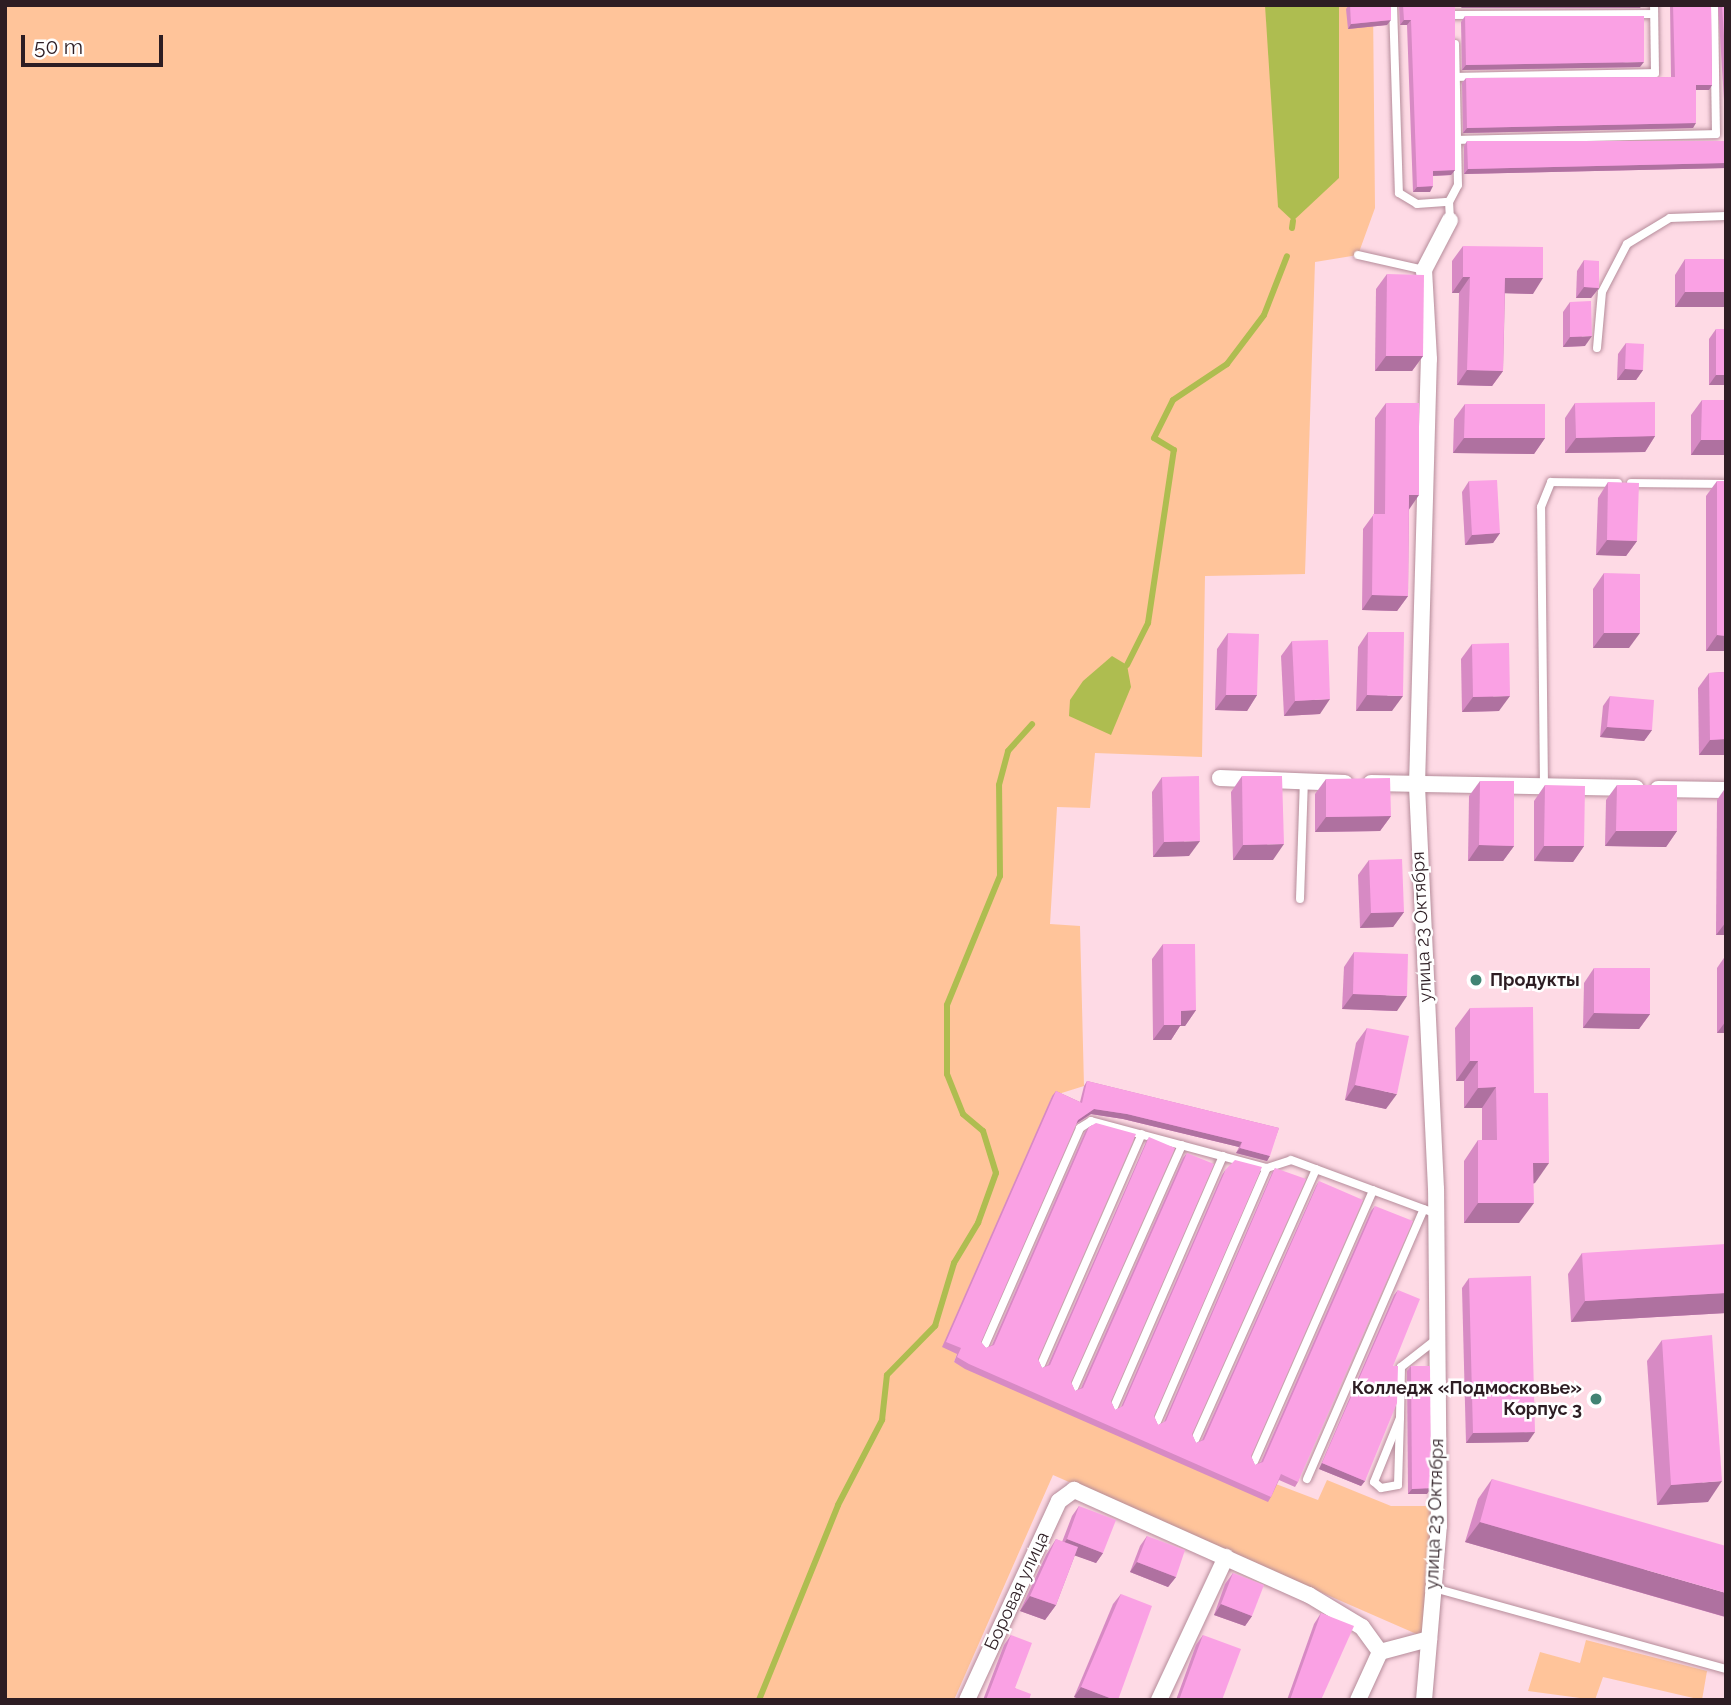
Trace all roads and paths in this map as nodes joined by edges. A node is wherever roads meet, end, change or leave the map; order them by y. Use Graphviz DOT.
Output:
graph roads {
  1 [pos="1393,5"];
  2 [pos="1454,5"];
  3 [pos="1714,5"];
  4 [pos="1654,9"];
  5 [pos="1454,15"];
  6 [pos="1455,77"];
  7 [pos="1457,139"];
  8 [pos="1449,202"];
  9 [pos="1726,216"];
  10 [pos="1450,220"];
  11 [pos="1358,255"];
  12 [pos="1424,270"];
  13 [pos="1597,348"];
  14 [pos="1726,484"];
  15 [pos="1220,778"];
  16 [pos="1304,781"];
  17 [pos="1417,785"];
  18 [pos="1544,787"];
  19 [pos="1726,790"];
  20 [pos="1300,899"];
  21 [pos="1142,1134"];
  22 [pos="1182,1145"];
  23 [pos="1223,1156"];
  24 [pos="1267,1168"];
  25 [pos="1316,1169"];
  26 [pos="1373,1190"];
  27 [pos="1431,1211"];
  28 [pos="1438,1338"];
  29 [pos="984,1347"];
  30 [pos="1040,1367"];
  31 [pos="1073,1390"];
  32 [pos="1113,1409"];
  33 [pos="1400,1418"];
  34 [pos="1156,1424"];
  35 [pos="1194,1442"];
  36 [pos="1254,1464"];
  37 [pos="1307,1479"];
  38 [pos="1226,1557"];
  39 [pos="1434,1588"];
  40 [pos="1429,1639"];
  41 [pos="1380,1652"];
  42 [pos="1726,1669"];
  43 [pos="967,1700"];
  44 [pos="1159,1700"];
  45 [pos="1358,1700"];
  46 [pos="1424,1700"];
  1 -- 8 [label="lane"];
  2 -- 5 [label="lane"];
  3 -- 7 [label="lane"];
  4 -- 5 [label="lane"];
  4 -- 6 [label="lane"];
  5 -- 6 [label="lane"];
  6 -- 7 [label="lane"];
  7 -- 8 [label="lane"];
  8 -- 10 [label="lane"];
  9 -- 13 [label="lane"];
  10 -- 12 [label="street"];
  11 -- 12 [label="lane"];
  12 -- 17 [label="street, улица 23 Октября"];
  14 -- 18 [label="lane"];
  15 -- 16 [label="street"];
  16 -- 17 [label="street"];
  16 -- 20 [label="lane"];
  17 -- 18 [label="street"];
  17 -- 27 [label="street, улица 23 Октября"];
  18 -- 19 [label="street"];
  21 -- 22 [label="lane"];
  21 -- 29 [label="lane"];
  21 -- 30 [label="lane"];
  22 -- 23 [label="lane"];
  22 -- 31 [label="lane"];
  23 -- 24 [label="lane"];
  23 -- 32 [label="lane"];
  24 -- 25 [label="lane"];
  24 -- 34 [label="lane"];
  25 -- 26 [label="lane"];
  25 -- 35 [label="lane"];
  26 -- 27 [label="lane"];
  26 -- 36 [label="lane"];
  27 -- 28 [label="street, улица 23 Октября"];
  27 -- 37 [label="lane"];
  28 -- 33 [label="lane"];
  28 -- 39 [label="street, улица 23 Октября"];
  33 -- 33 [label="lane"];
  38 -- 41 [label="street"];
  38 -- 43 [label="street, Боровая улица"];
  38 -- 44 [label="street"];
  39 -- 40 [label="street, улица 23 Октября"];
  39 -- 42 [label="lane"];
  40 -- 41 [label="street"];
  40 -- 46 [label="street, улица 23 Октября"];
  41 -- 45 [label="street"];
}
